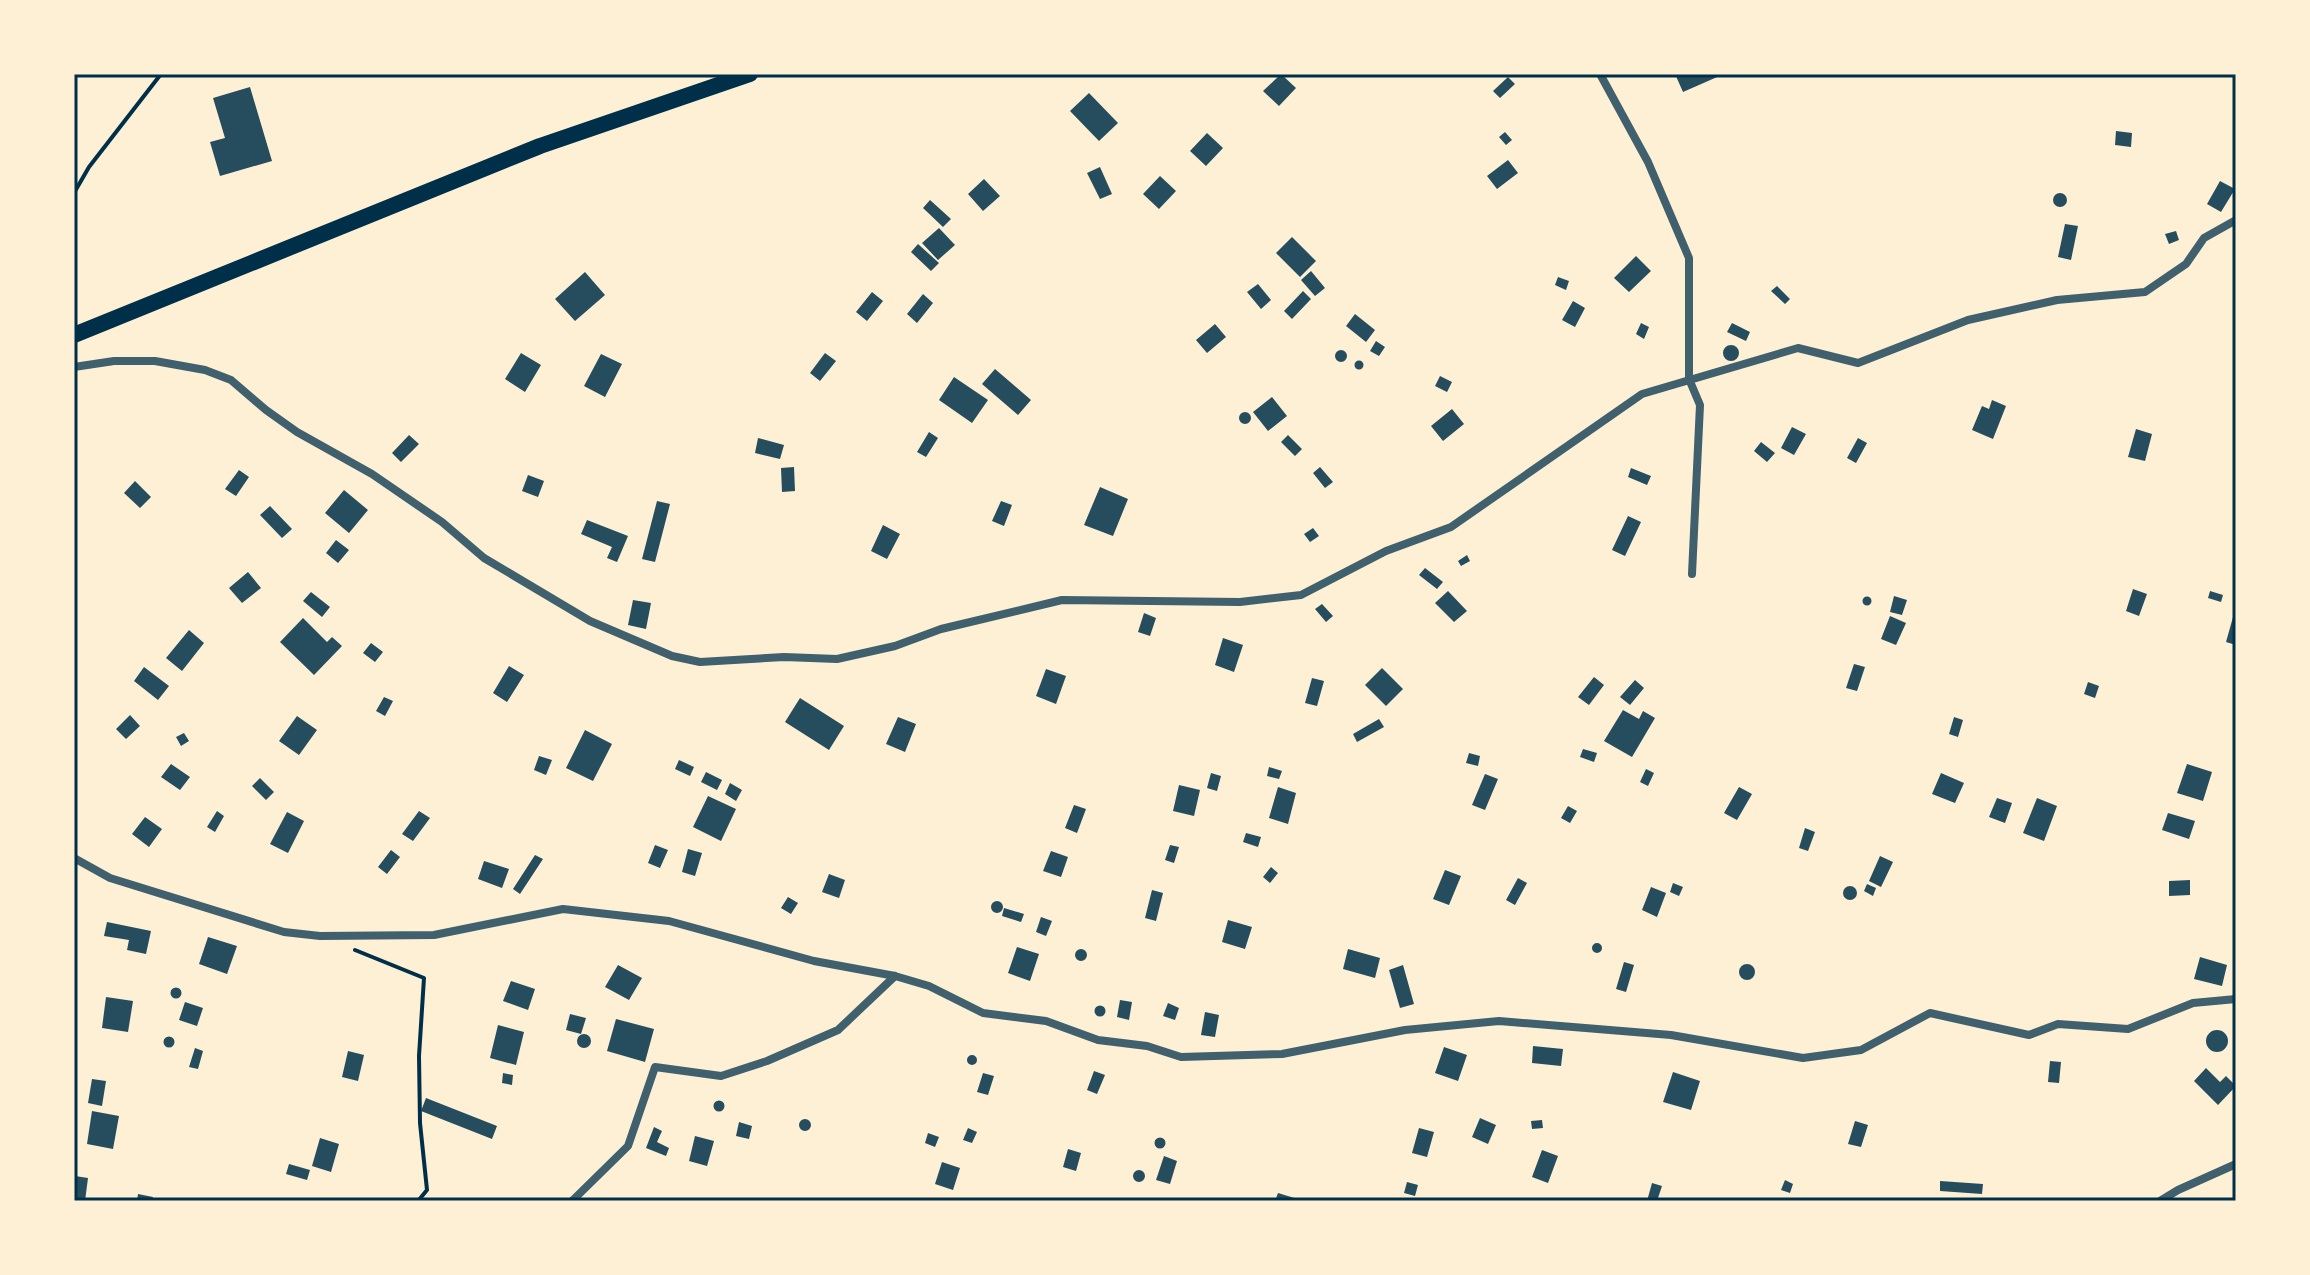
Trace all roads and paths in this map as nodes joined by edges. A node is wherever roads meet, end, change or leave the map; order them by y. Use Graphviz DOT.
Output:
graph roads {
  1 [pos="161,74"];
  2 [pos="750,74"];
  3 [pos="1600,74"];
  4 [pos="74,193"];
  5 [pos="2236,220"];
  6 [pos="74,335"];
  7 [pos="74,367"];
  8 [pos="1689,379"];
  9 [pos="1692,574"];
  10 [pos="74,858"];
  11 [pos="320,936"];
  12 [pos="895,976"];
  13 [pos="2236,999"];
  14 [pos="2236,1164"];
  15 [pos="418,1201"];
  16 [pos="572,1201"];
  17 [pos="2160,1201"];
  1 -- 4 [label="path"];
  2 -- 6 [label="main road"];
  3 -- 8 [label="street"];
  5 -- 8 [label="street"];
  7 -- 8 [label="street"];
  8 -- 9 [label="street"];
  10 -- 11 [label="street"];
  11 -- 12 [label="street"];
  11 -- 15 [label="path"];
  12 -- 13 [label="street"];
  12 -- 16 [label="street"];
  14 -- 17 [label="street"];
}
